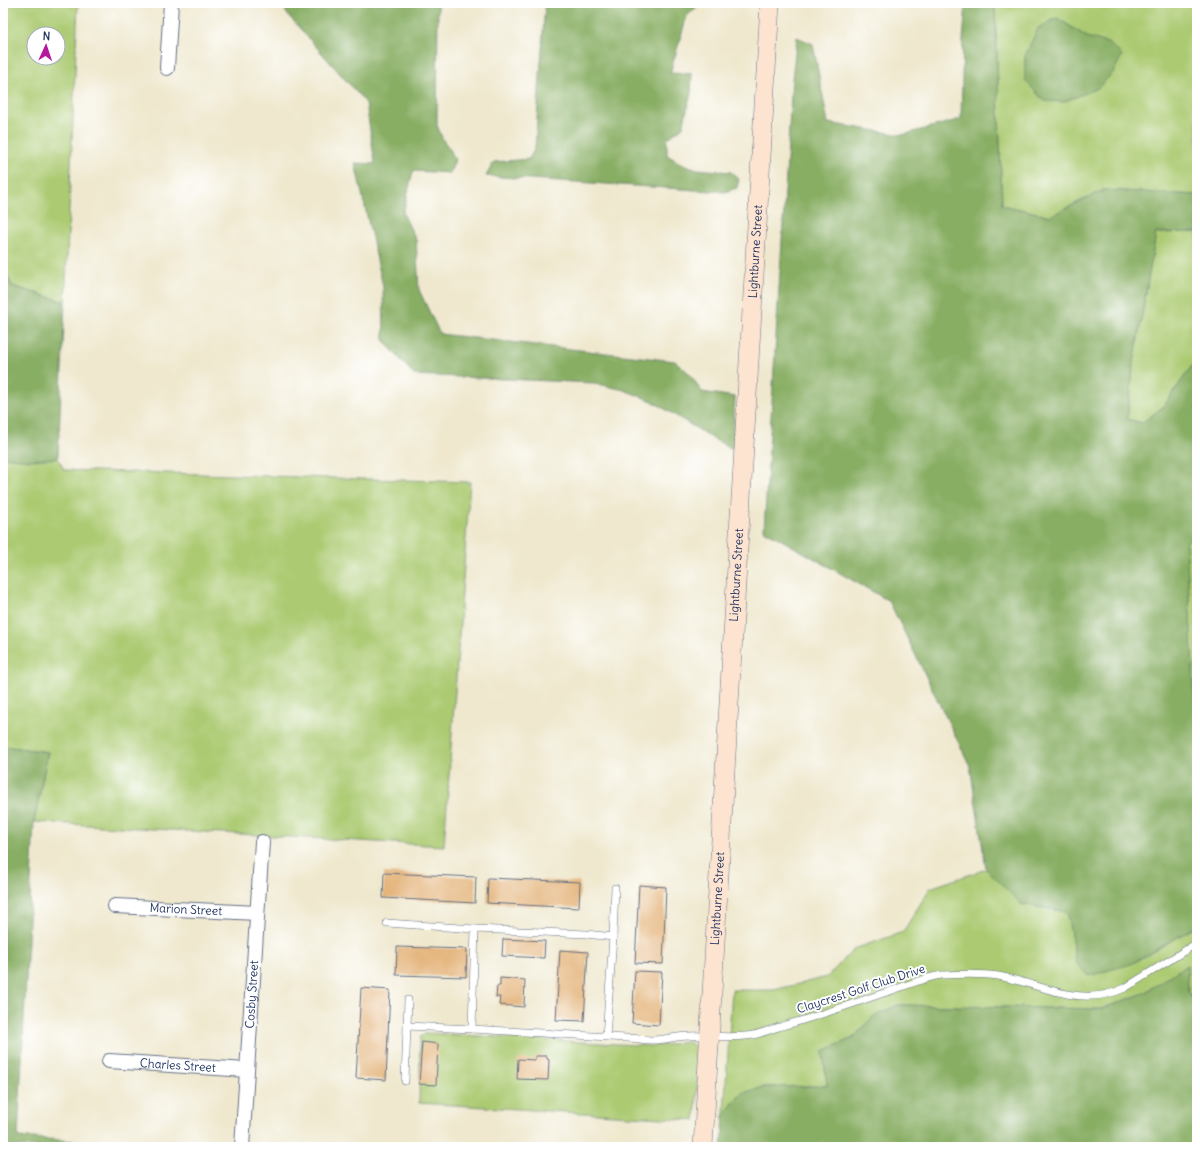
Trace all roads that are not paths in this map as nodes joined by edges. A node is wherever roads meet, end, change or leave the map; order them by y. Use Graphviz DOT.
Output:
graph roads {
  1 [pos="171,3"];
  2 [pos="770,3"];
  3 [pos="168,68"];
  4 [pos="262,842"];
  5 [pos="615,888"];
  6 [pos="115,906"];
  7 [pos="257,913"];
  8 [pos="387,923"];
  9 [pos="475,929"];
  10 [pos="613,937"];
  11 [pos="1197,943"];
  12 [pos="408,1000"];
  13 [pos="407,1026"];
  14 [pos="472,1029"];
  15 [pos="709,1036"];
  16 [pos="606,1037"];
  17 [pos="109,1061"];
  18 [pos="247,1070"];
  19 [pos="405,1081"];
  20 [pos="242,1147"];
  21 [pos="703,1147"];
  1 -- 3 [label="street"];
  2 -- 15 [label="main road, Lightburne Street"];
  4 -- 7 [label="street, Cosby Street"];
  5 -- 10 [label="lane"];
  6 -- 7 [label="street, Marion Street"];
  7 -- 18 [label="street, Cosby Street"];
  8 -- 9 [label="lane"];
  9 -- 10 [label="lane"];
  9 -- 14 [label="lane"];
  10 -- 16 [label="lane"];
  11 -- 15 [label="lane, Claycrest Golf Club Drive"];
  12 -- 13 [label="lane"];
  13 -- 14 [label="lane, Claycrest Golf Club Drive"];
  13 -- 19 [label="lane"];
  14 -- 16 [label="lane, Claycrest Golf Club Drive"];
  15 -- 16 [label="lane, Claycrest Golf Club Drive"];
  15 -- 21 [label="main road, Lightburne Street"];
  17 -- 18 [label="street, Charles Street"];
  18 -- 20 [label="street, Cosby Street"];
}
